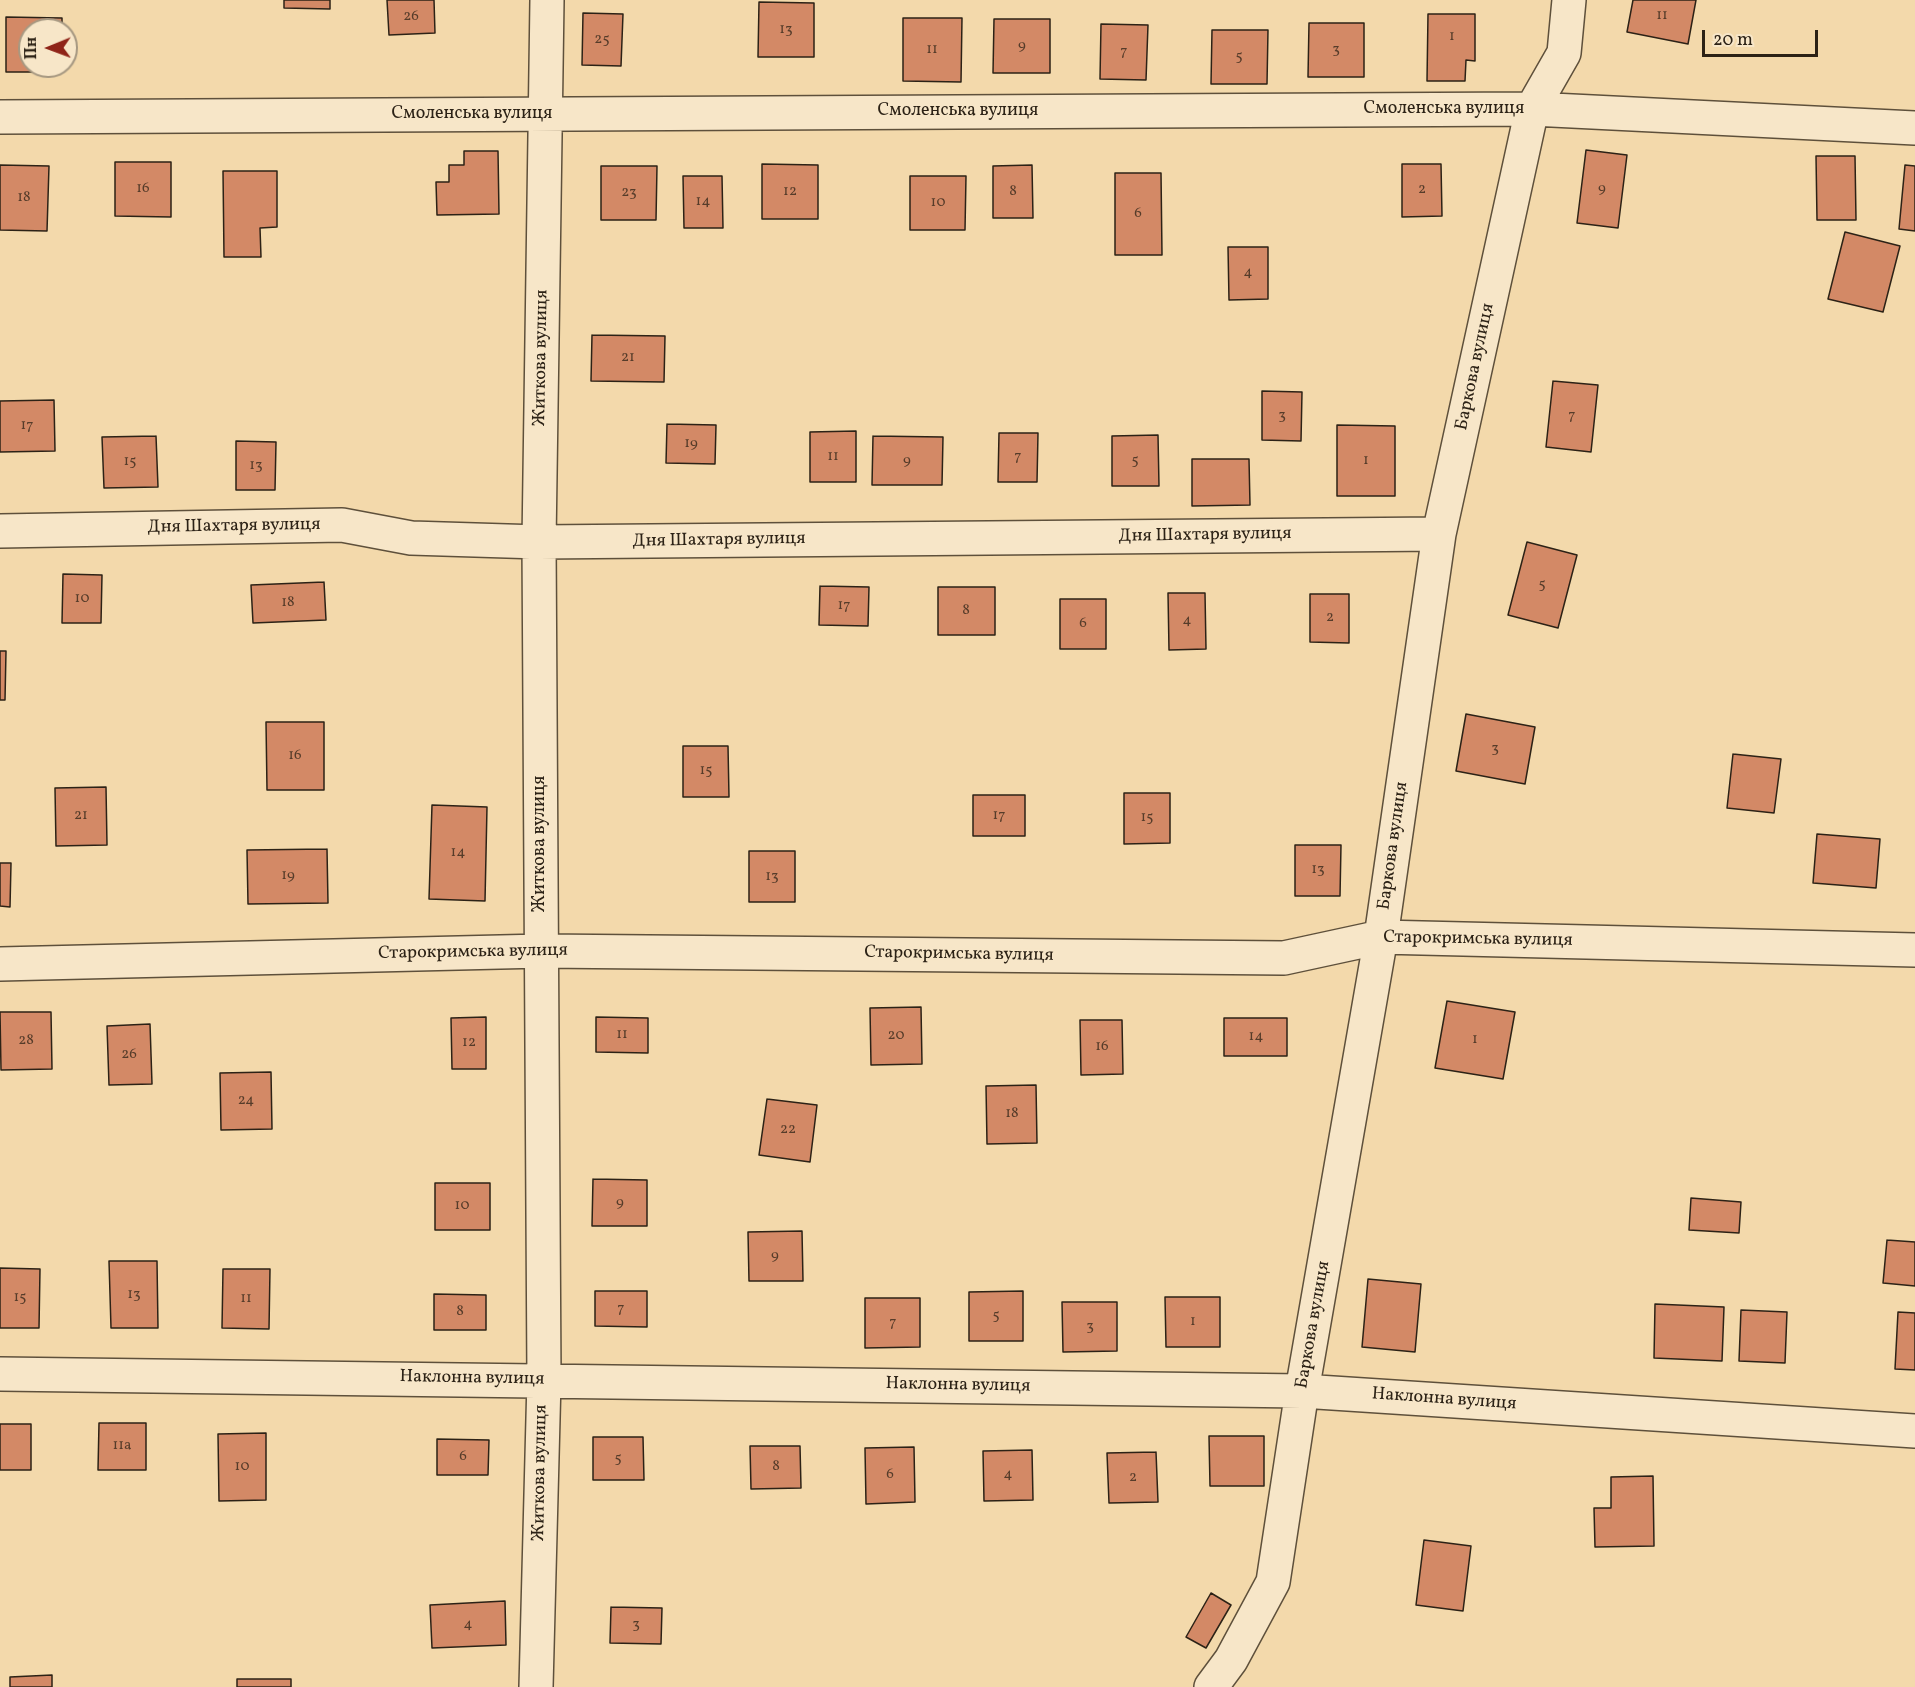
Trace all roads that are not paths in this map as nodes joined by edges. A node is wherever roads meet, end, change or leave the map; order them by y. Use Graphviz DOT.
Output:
graph roads {
  1 [pos="547,0"];
  2 [pos="1569,0"];
  3 [pos="1532,109"];
  4 [pos="545,114"];
  5 [pos="0,117"];
  6 [pos="1915,128"];
  7 [pos="0,531"];
  8 [pos="1439,534"];
  9 [pos="539,542"];
  10 [pos="1381,938"];
  11 [pos="1915,950"];
  12 [pos="542,951"];
  13 [pos="0,964"];
  14 [pos="0,1374"];
  15 [pos="544,1380"];
  16 [pos="1302,1391"];
  17 [pos="1915,1431"];
  18 [pos="536,1687"];
  19 [pos="1211,1687"];
  1 -- 4 [label="street, Житкова вулиця"];
  2 -- 3 [label="street, Баркова вулиця"];
  3 -- 4 [label="street, Смоленська вулиця"];
  3 -- 6 [label="street, Смоленська вулиця"];
  3 -- 8 [label="street, Баркова вулиця"];
  4 -- 5 [label="street, Смоленська вулиця"];
  4 -- 9 [label="street, Житкова вулиця"];
  7 -- 9 [label="street, Дня Шахтаря вулиця"];
  8 -- 9 [label="street, Дня Шахтаря вулиця"];
  8 -- 10 [label="street, Баркова вулиця"];
  9 -- 12 [label="street, Житкова вулиця"];
  10 -- 11 [label="street, Старокримська вулиця"];
  10 -- 12 [label="street, Старокримська вулиця"];
  10 -- 16 [label="street, Баркова вулиця"];
  12 -- 13 [label="street, Старокримська вулиця"];
  12 -- 15 [label="street, Житкова вулиця"];
  14 -- 15 [label="street, Наклонна вулиця"];
  15 -- 16 [label="street, Наклонна вулиця"];
  15 -- 18 [label="street, Житкова вулиця"];
  16 -- 17 [label="street, Наклонна вулиця"];
  16 -- 19 [label="street, Баркова вулиця"];
}
